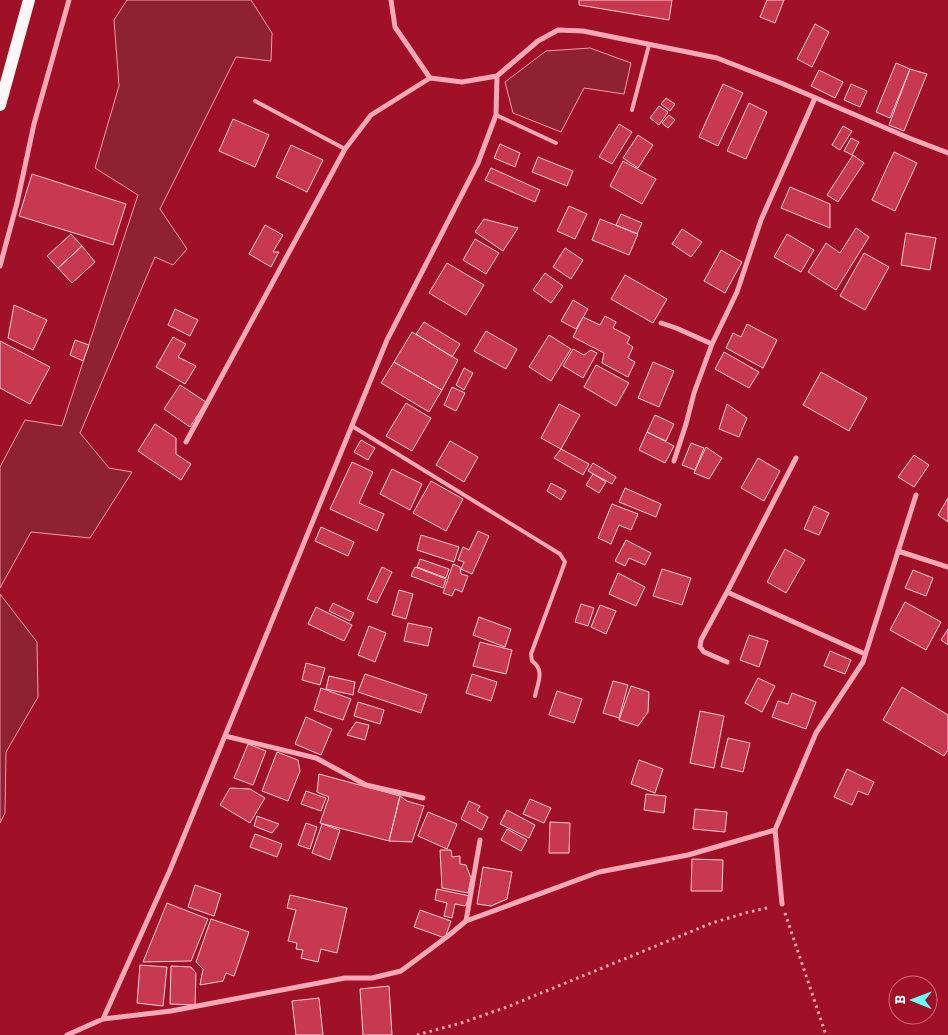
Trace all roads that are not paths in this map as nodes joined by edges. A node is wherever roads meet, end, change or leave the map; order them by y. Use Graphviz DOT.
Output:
graph roads {
  1 [pos="29,0"];
  2 [pos="69,0"];
  3 [pos="390,0"];
  4 [pos="649,44"];
  5 [pos="497,76"];
  6 [pos="430,78"];
  7 [pos="815,98"];
  8 [pos="255,101"];
  9 [pos="0,105"];
  10 [pos="632,110"];
  11 [pos="496,115"];
  12 [pos="556,143"];
  13 [pos="345,150"];
  14 [pos="948,153"];
  15 [pos="0,266"];
  16 [pos="661,323"];
  17 [pos="712,344"];
  18 [pos="352,426"];
  19 [pos="186,442"];
  20 [pos="796,458"];
  21 [pos="674,460"];
  22 [pos="916,495"];
  23 [pos="898,551"];
  24 [pos="948,567"];
  25 [pos="727,592"];
  26 [pos="865,654"];
  27 [pos="727,662"];
  28 [pos="535,696"];
  29 [pos="226,736"];
  30 [pos="423,798"];
  31 [pos="775,830"];
  32 [pos="480,840"];
  33 [pos="782,904"];
  34 [pos="466,921"];
  35 [pos="104,1019"];
  36 [pos="67,1035"];
  1 -- 9 [label="main road"];
  2 -- 15 [label="street"];
  3 -- 6 [label="street"];
  4 -- 5 [label="street"];
  4 -- 7 [label="street"];
  4 -- 10 [label="lane"];
  5 -- 6 [label="street"];
  5 -- 11 [label="street"];
  6 -- 13 [label="street"];
  7 -- 14 [label="street"];
  7 -- 17 [label="street"];
  8 -- 13 [label="lane"];
  11 -- 12 [label="lane"];
  11 -- 18 [label="street"];
  13 -- 19 [label="street"];
  16 -- 17 [label="street"];
  17 -- 21 [label="street"];
  18 -- 28 [label="lane"];
  18 -- 29 [label="street"];
  20 -- 25 [label="street"];
  22 -- 23 [label="street"];
  23 -- 24 [label="street"];
  23 -- 26 [label="street"];
  25 -- 26 [label="street"];
  25 -- 27 [label="street"];
  26 -- 31 [label="street"];
  29 -- 30 [label="street"];
  29 -- 35 [label="street"];
  31 -- 33 [label="street"];
  31 -- 34 [label="street"];
  32 -- 34 [label="street"];
  34 -- 35 [label="street"];
  35 -- 36 [label="street"];
}
